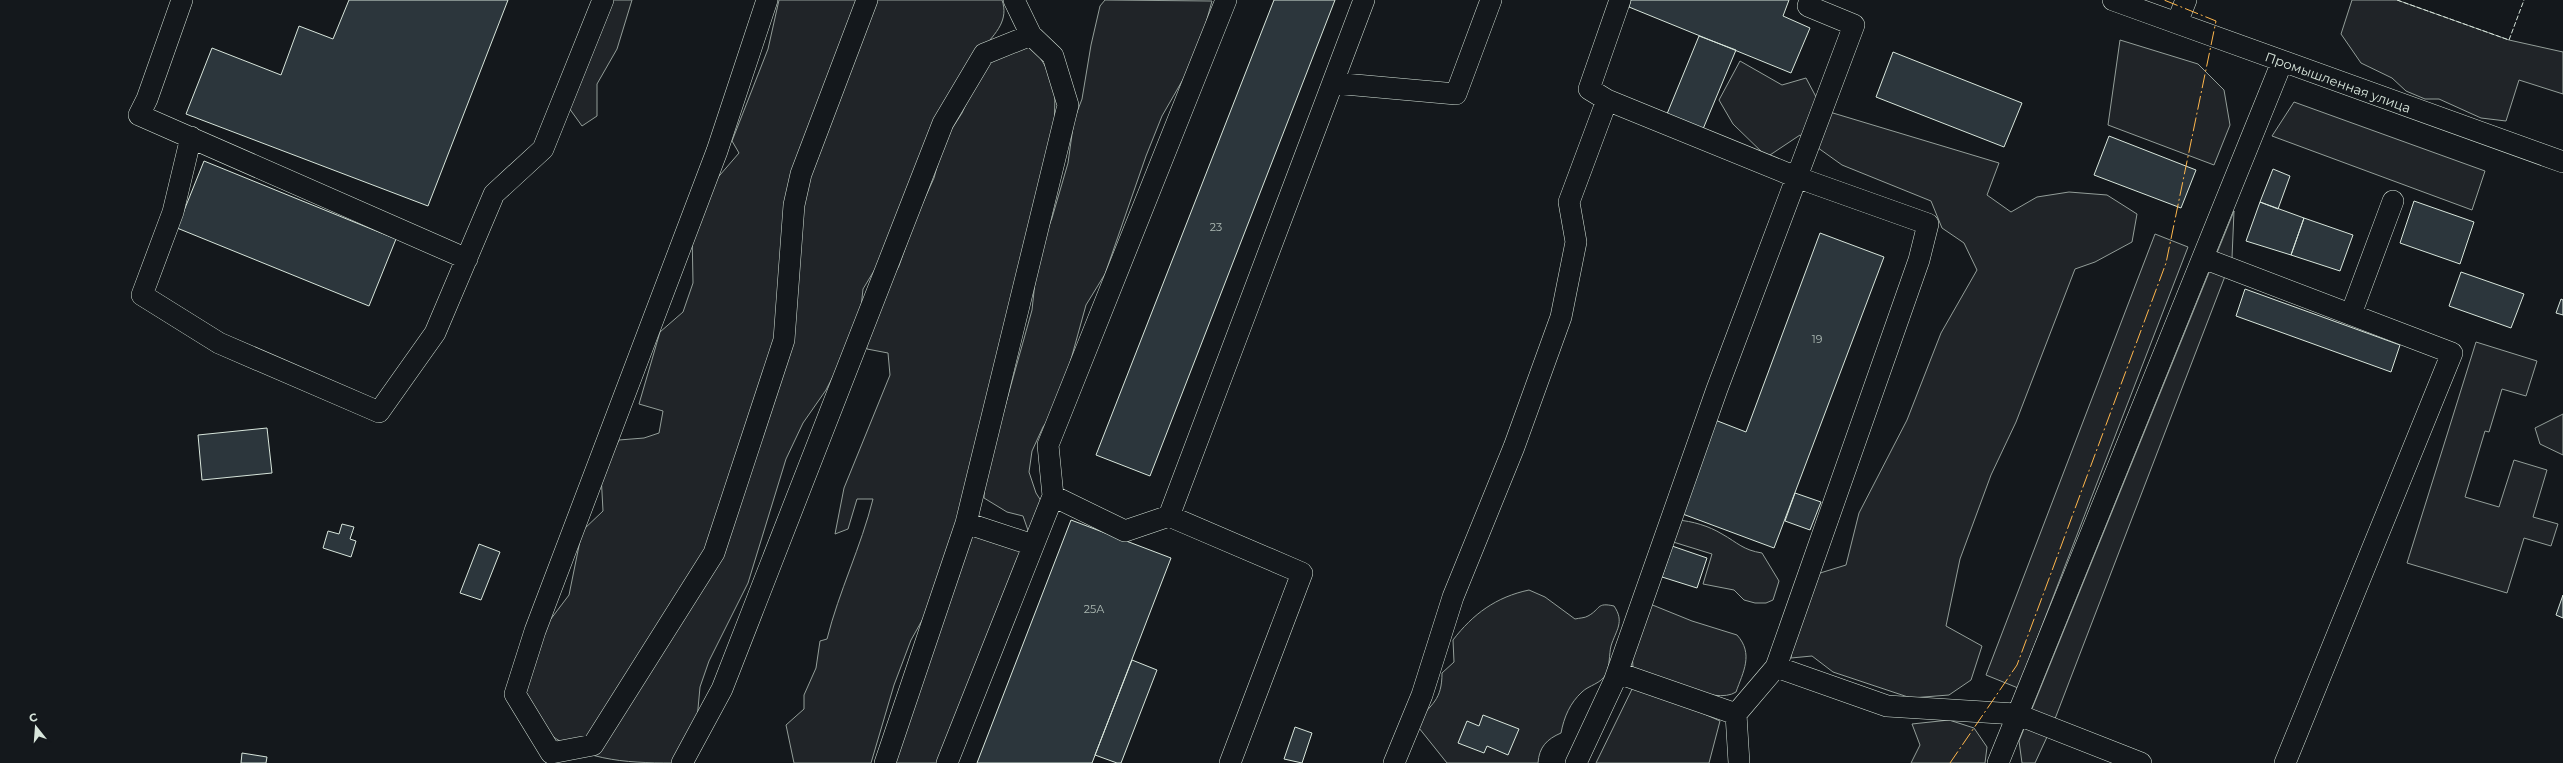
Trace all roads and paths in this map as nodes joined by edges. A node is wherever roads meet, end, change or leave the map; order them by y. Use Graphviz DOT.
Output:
graph roads {
  1 [pos="182,0"];
  2 [pos="603,0"];
  3 [pos="767,0"];
  4 [pos="867,0"];
  5 [pos="1014,0"];
  6 [pos="1226,0"];
  7 [pos="1364,0"];
  8 [pos="1620,0"];
  9 [pos="1810,0"];
  10 [pos="2113,0"];
  11 [pos="2186,0"];
  12 [pos="1482,4"];
  13 [pos="2177,23"];
  14 [pos="1032,35"];
  15 [pos="2282,62"];
  16 [pos="1333,83"];
  17 [pos="1607,100"];
  18 [pos="191,137"];
  19 [pos="2563,162"];
  20 [pos="1796,177"];
  21 [pos="2393,201"];
  22 [pos="467,258"];
  23 [pos="2203,258"];
  24 [pos="2351,314"];
  25 [pos="1053,496"];
  26 [pos="1169,516"];
  27 [pos="966,523"];
  28 [pos="1034,545"];
  29 [pos="1776,667"];
  30 [pos="1615,679"];
  31 [pos="1736,714"];
  32 [pos="2016,714"];
  33 [pos="682,763"];
  34 [pos="885,763"];
  35 [pos="947,763"];
  36 [pos="1230,763"];
  37 [pos="1394,763"];
  38 [pos="1576,763"];
  39 [pos="1739,763"];
  40 [pos="1998,763"];
  41 [pos="2141,763"];
  42 [pos="2285,763"];
  1 -- 18 [label="street"];
  2 -- 22 [label="street"];
  3 -- 4 [label="street"];
  5 -- 14 [label="street"];
  6 -- 25 [label="street"];
  7 -- 16 [label="street"];
  8 -- 17 [label="street"];
  9 -- 20 [label="street"];
  10 -- 13 [label="street, Промышленная улица"];
  11 -- 13 [label="street"];
  12 -- 16 [label="street"];
  13 -- 15 [label="street, Промышленная улица"];
  14 -- 27 [label="street"];
  14 -- 33 [label="street"];
  15 -- 19 [label="street, Промышленная улица"];
  15 -- 23 [label="street"];
  16 -- 26 [label="street"];
  17 -- 20 [label="street"];
  17 -- 37 [label="street"];
  18 -- 22 [label="street"];
  18 -- 22 [label="street"];
  20 -- 29 [label="street"];
  20 -- 30 [label="street"];
  21 -- 24 [label="street"];
  23 -- 24 [label="street"];
  23 -- 32 [label="street"];
  24 -- 42 [label="street"];
  25 -- 26 [label="street"];
  25 -- 28 [label="street"];
  26 -- 36 [label="street"];
  27 -- 28 [label="street"];
  27 -- 34 [label="street"];
  28 -- 35 [label="street"];
  29 -- 31 [label="street"];
  29 -- 32 [label="street"];
  30 -- 31 [label="street"];
  30 -- 38 [label="street"];
  31 -- 39 [label="street"];
  32 -- 40 [label="street"];
  32 -- 41 [label="street"];
}
